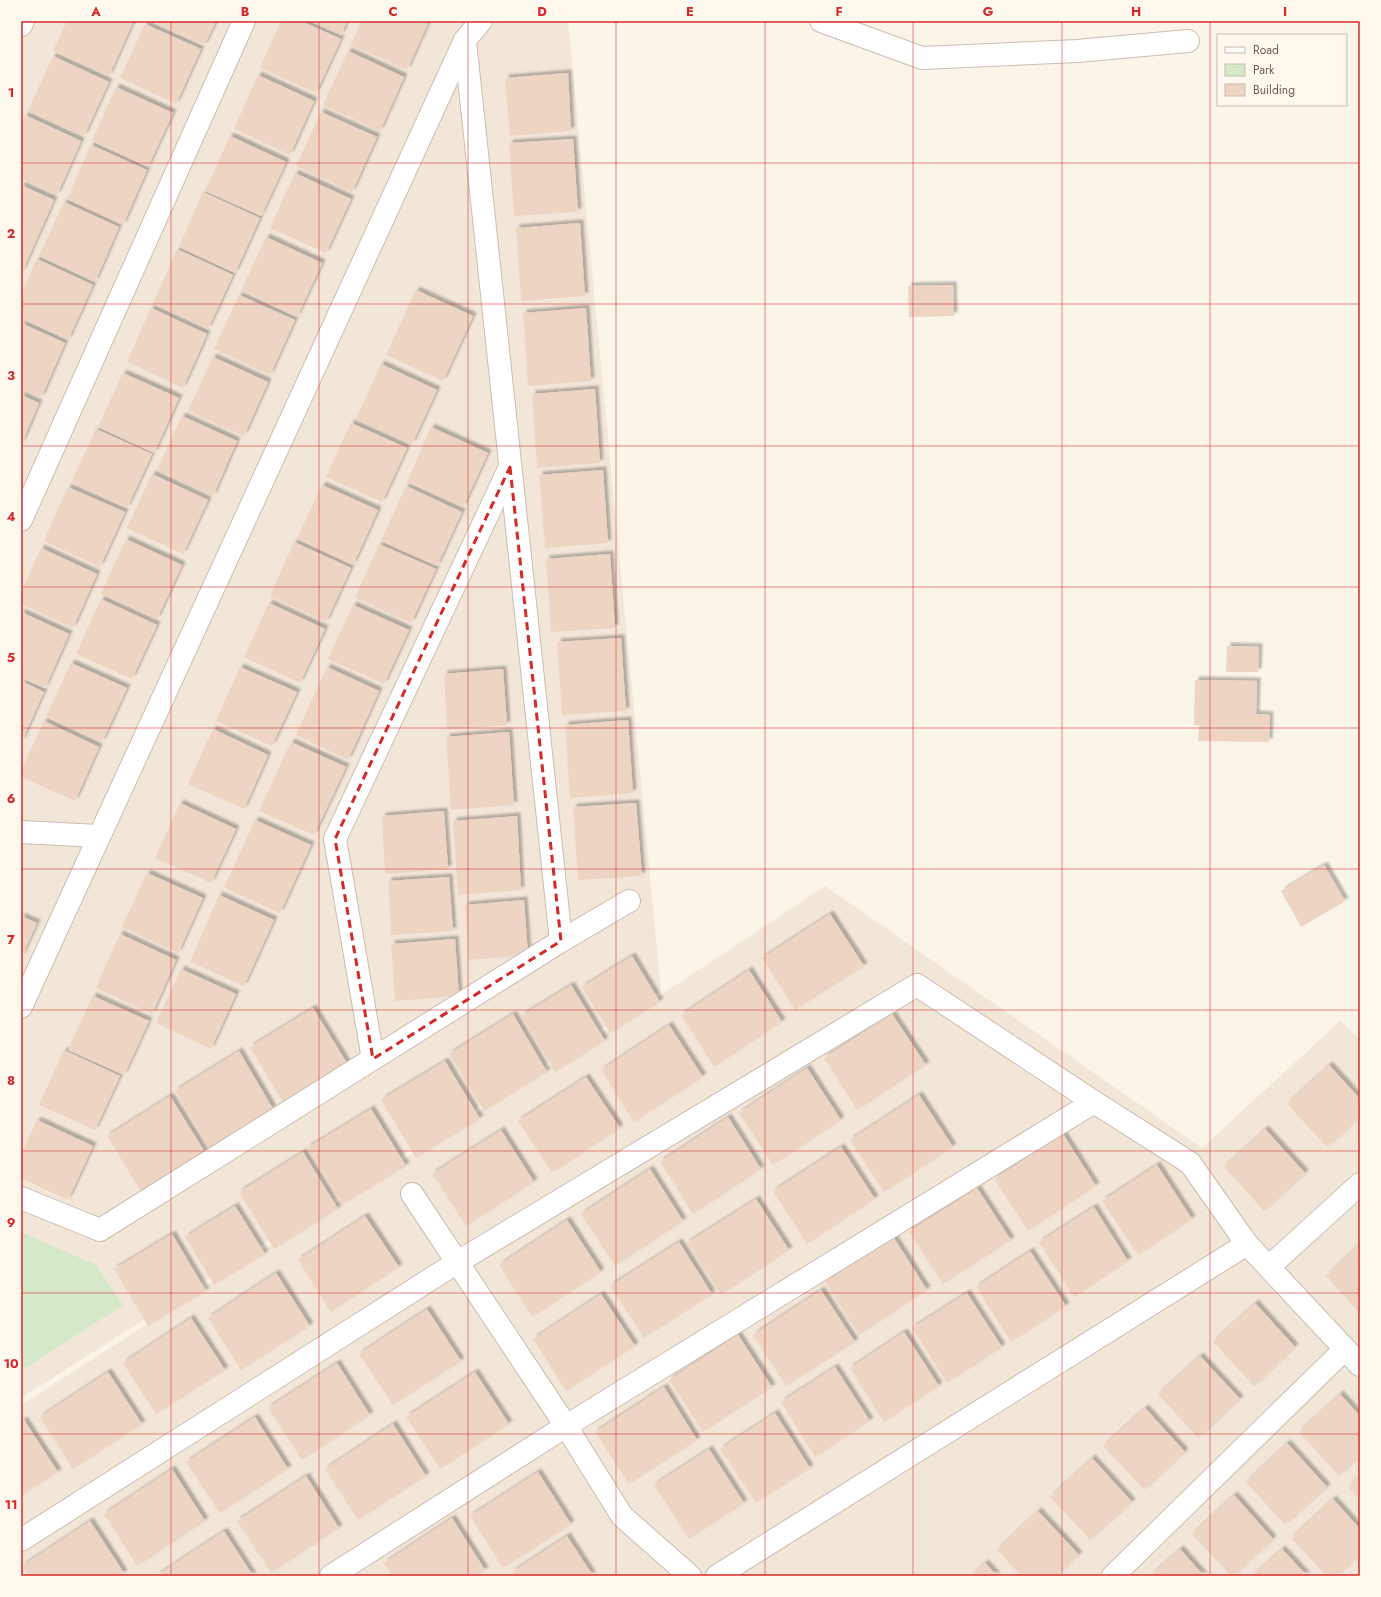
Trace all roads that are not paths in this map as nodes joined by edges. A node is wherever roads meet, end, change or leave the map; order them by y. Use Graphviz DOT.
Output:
graph roads {
  1 [pos="23,21"];
  2 [pos="244,21"];
  3 [pos="480,21"];
  4 [pos="821,21"];
  5 [pos="21,25"];
  6 [pos="465,40"];
  7 [pos="1188,41"];
  8 [pos="510,467"];
  9 [pos="21,520"];
  10 [pos="21,832"];
  11 [pos="98,836"];
  12 [pos="629,901"];
  13 [pos="560,941"];
  14 [pos="21,1006"];
  15 [pos="373,1058"];
  16 [pos="1094,1102"];
  17 [pos="1360,1184"];
  18 [pos="412,1194"];
  19 [pos="21,1198"];
  20 [pos="1247,1244"];
  21 [pos="456,1262"];
  22 [pos="1270,1266"];
  23 [pos="1353,1357"];
  24 [pos="566,1426"];
  25 [pos="21,1540"];
  26 [pos="331,1576"];
  27 [pos="690,1576"];
  28 [pos="716,1576"];
  29 [pos="1113,1576"];
  1 -- 5 [label="street"];
  2 -- 9 [label="street"];
  3 -- 6 [label="street"];
  4 -- 7 [label="street"];
  6 -- 8 [label="street"];
  6 -- 11 [label="street"];
  8 -- 13 [label="street"];
  8 -- 15 [label="street"];
  10 -- 11 [label="street"];
  11 -- 14 [label="street"];
  12 -- 13 [label="street"];
  13 -- 15 [label="street"];
  15 -- 19 [label="street"];
  16 -- 20 [label="street"];
  16 -- 21 [label="street"];
  16 -- 24 [label="street"];
  17 -- 22 [label="street"];
  18 -- 21 [label="street"];
  20 -- 22 [label="street"];
  20 -- 28 [label="street"];
  21 -- 24 [label="street"];
  21 -- 25 [label="street"];
  22 -- 23 [label="street"];
  23 -- 29 [label="street"];
  24 -- 26 [label="street"];
  24 -- 27 [label="street"];
}
